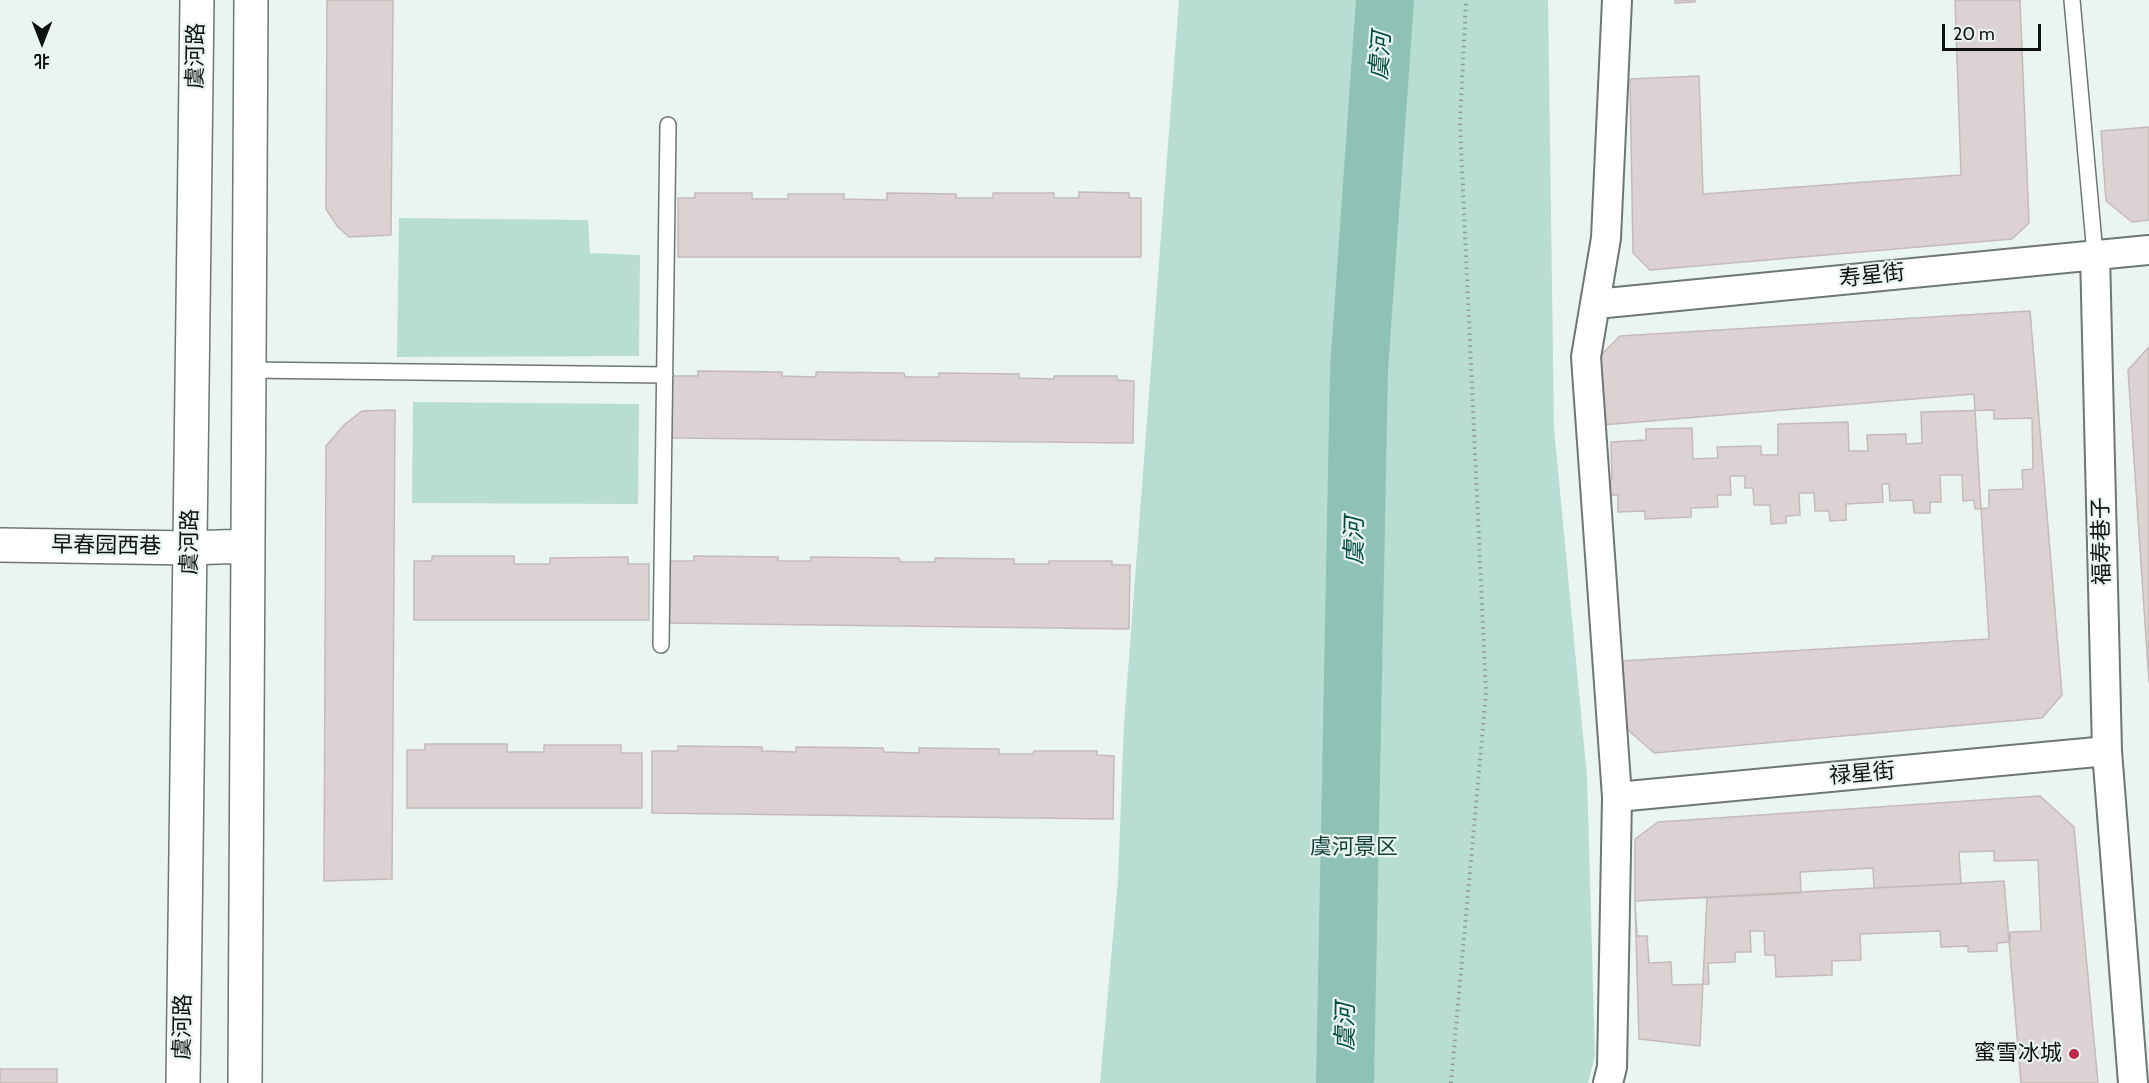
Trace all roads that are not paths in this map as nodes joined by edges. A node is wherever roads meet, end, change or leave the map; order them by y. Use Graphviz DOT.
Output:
graph roads {
  1 [pos="197,0"];
  2 [pos="251,0"];
  3 [pos="1617,0"];
  4 [pos="2072,0"];
  5 [pos="669,125"];
  6 [pos="2149,250"];
  7 [pos="2095,254"];
  8 [pos="1596,304"];
  9 [pos="248,370"];
  10 [pos="665,375"];
  11 [pos="0,544"];
  12 [pos="247,546"];
  13 [pos="190,548"];
  14 [pos="662,645"];
  15 [pos="2107,752"];
  16 [pos="1617,797"];
  17 [pos="183,1083"];
  18 [pos="245,1083"];
  19 [pos="1608,1083"];
  20 [pos="2133,1083"];
  1 -- 13 [label="main road, 虞河路"];
  2 -- 9 [label="main road"];
  3 -- 8 [label="street"];
  4 -- 7 [label="lane, 福寿巷子"];
  5 -- 10 [label="lane"];
  6 -- 7 [label="street, 寿星街"];
  7 -- 8 [label="street, 寿星街"];
  7 -- 15 [label="street, 福寿巷子"];
  8 -- 16 [label="street"];
  9 -- 10 [label="lane"];
  9 -- 12 [label="main road"];
  10 -- 14 [label="lane"];
  11 -- 13 [label="main road, 早春园西巷"];
  12 -- 13 [label="main road, 早春园西巷"];
  12 -- 18 [label="main road"];
  13 -- 17 [label="main road, 虞河路"];
  15 -- 16 [label="street, 禄星街"];
  15 -- 20 [label="street, 福寿巷子"];
  16 -- 19 [label="street"];
}
